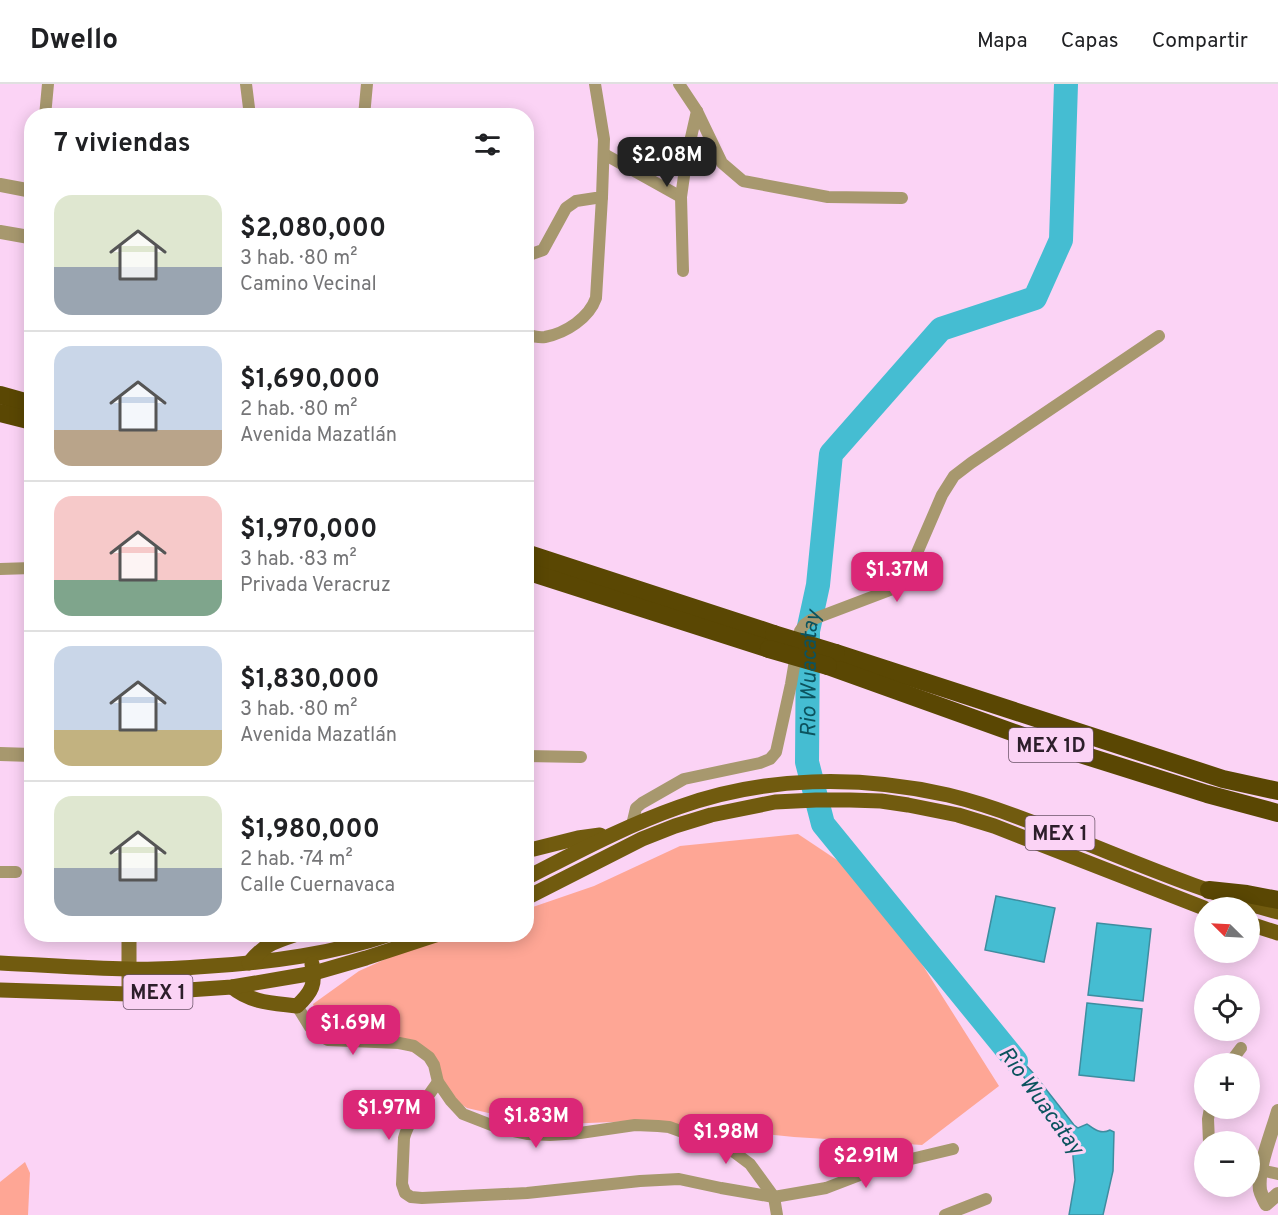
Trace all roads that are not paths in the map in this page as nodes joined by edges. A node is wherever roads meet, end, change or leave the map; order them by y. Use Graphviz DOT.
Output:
graph roads {
  1 [pos="48,84"];
  2 [pos="246,84"];
  3 [pos="367,84"];
  4 [pos="595,84"];
  5 [pos="679,84"];
  6 [pos="46,108"];
  7 [pos="249,108"];
  8 [pos="365,108"];
  9 [pos="697,111"];
  10 [pos="604,154"];
  11 [pos="0,185"];
  12 [pos="24,190"];
  13 [pos="602,197"];
  14 [pos="681,197"];
  15 [pos="902,198"];
  16 [pos="0,232"];
  17 [pos="24,233"];
  18 [pos="534,253"];
  19 [pos="683,271"];
  20 [pos="534,336"];
  21 [pos="1159,336"];
  22 [pos="0,395"];
  23 [pos="0,413"];
  24 [pos="24,413"];
  25 [pos="24,416"];
  26 [pos="534,556"];
  27 [pos="24,568"];
  28 [pos="0,569"];
  29 [pos="534,573"];
  30 [pos="772,641"];
  31 [pos="832,660"];
  32 [pos="0,754"];
  33 [pos="24,755"];
  34 [pos="534,756"];
  35 [pos="581,757"];
  36 [pos="1278,791"];
  37 [pos="1278,813"];
  38 [pos="632,825"];
  39 [pos="612,833"];
  40 [pos="534,849"];
  41 [pos="0,872"];
  42 [pos="16,872"];
  43 [pos="534,874"];
  44 [pos="1209,890"];
  45 [pos="534,894"];
  46 [pos="1278,900"];
  47 [pos="1194,904"];
  48 [pos="1278,912"];
  49 [pos="1260,927"];
  50 [pos="1278,933"];
  51 [pos="129,942"];
  52 [pos="274,942"];
  53 [pos="366,942"];
  54 [pos="415,942"];
  55 [pos="310,956"];
  56 [pos="0,963"];
  57 [pos="249,963"];
  58 [pos="129,969"];
  59 [pos="314,973"];
  60 [pos="232,987"];
  61 [pos="0,990"];
  62 [pos="129,994"];
  63 [pos="297,1006"];
  64 [pos="1241,1048"];
  65 [pos="1237,1053"];
  66 [pos="438,1082"];
  67 [pos="1277,1115"];
  68 [pos="953,1149"];
  69 [pos="1260,1158"];
  70 [pos="1260,1171"];
  71 [pos="1278,1174"];
  72 [pos="1260,1193"];
  73 [pos="1278,1194"];
  74 [pos="774,1197"];
  75 [pos="986,1199"];
  76 [pos="1263,1209"];
  77 [pos="777,1215"];
  78 [pos="945,1215"];
  1 -- 6 [label="street"];
  2 -- 7 [label="street"];
  3 -- 8 [label="street"];
  4 -- 10 [label="street"];
  5 -- 9 [label="street"];
  9 -- 14 [label="street"];
  9 -- 15 [label="street"];
  10 -- 13 [label="street"];
  10 -- 14 [label="street"];
  11 -- 12 [label="street"];
  13 -- 18 [label="street"];
  13 -- 20 [label="street"];
  14 -- 19 [label="street"];
  16 -- 17 [label="street"];
  21 -- 38 [label="street"];
  22 -- 24 [label="highway"];
  23 -- 25 [label="highway"];
  26 -- 30 [label="highway, MEX 1D"];
  27 -- 28 [label="street"];
  29 -- 30 [label="highway, MEX 1D"];
  30 -- 31 [label="highway, MEX 1D, bridge"];
  31 -- 36 [label="highway, MEX 1D"];
  31 -- 37 [label="highway, MEX 1D"];
  32 -- 33 [label="street"];
  34 -- 35 [label="street"];
  38 -- 39 [label="main road, MEX 1"];
  38 -- 44 [label="main road, MEX 1"];
  39 -- 40 [label="main road"];
  39 -- 43 [label="main road, MEX 1"];
  41 -- 42 [label="street"];
  44 -- 46 [label="highway"];
  44 -- 48 [label="main road, MEX 1"];
  45 -- 47 [label="main road, MEX 1"];
  49 -- 50 [label="main road"];
  51 -- 58 [label="main road"];
  52 -- 57 [label="main road"];
  53 -- 55 [label="main road, MEX 1"];
  54 -- 59 [label="main road, MEX 1"];
  55 -- 57 [label="main road, MEX 1"];
  55 -- 59 [label="main road"];
  56 -- 58 [label="main road, MEX 1"];
  57 -- 58 [label="main road, MEX 1"];
  58 -- 62 [label="main road"];
  59 -- 60 [label="main road, MEX 1"];
  59 -- 63 [label="main road"];
  60 -- 62 [label="main road, MEX 1"];
  60 -- 63 [label="main road"];
  61 -- 62 [label="main road, MEX 1"];
  63 -- 66 [label="street"];
  64 -- 65 [label="street"];
  66 -- 74 [label="street"];
  66 -- 74 [label="street"];
  67 -- 69 [label="street"];
  68 -- 74 [label="street"];
  70 -- 71 [label="street"];
  72 -- 76 [label="street"];
  73 -- 76 [label="street"];
  74 -- 77 [label="street"];
  75 -- 78 [label="street"];
}
